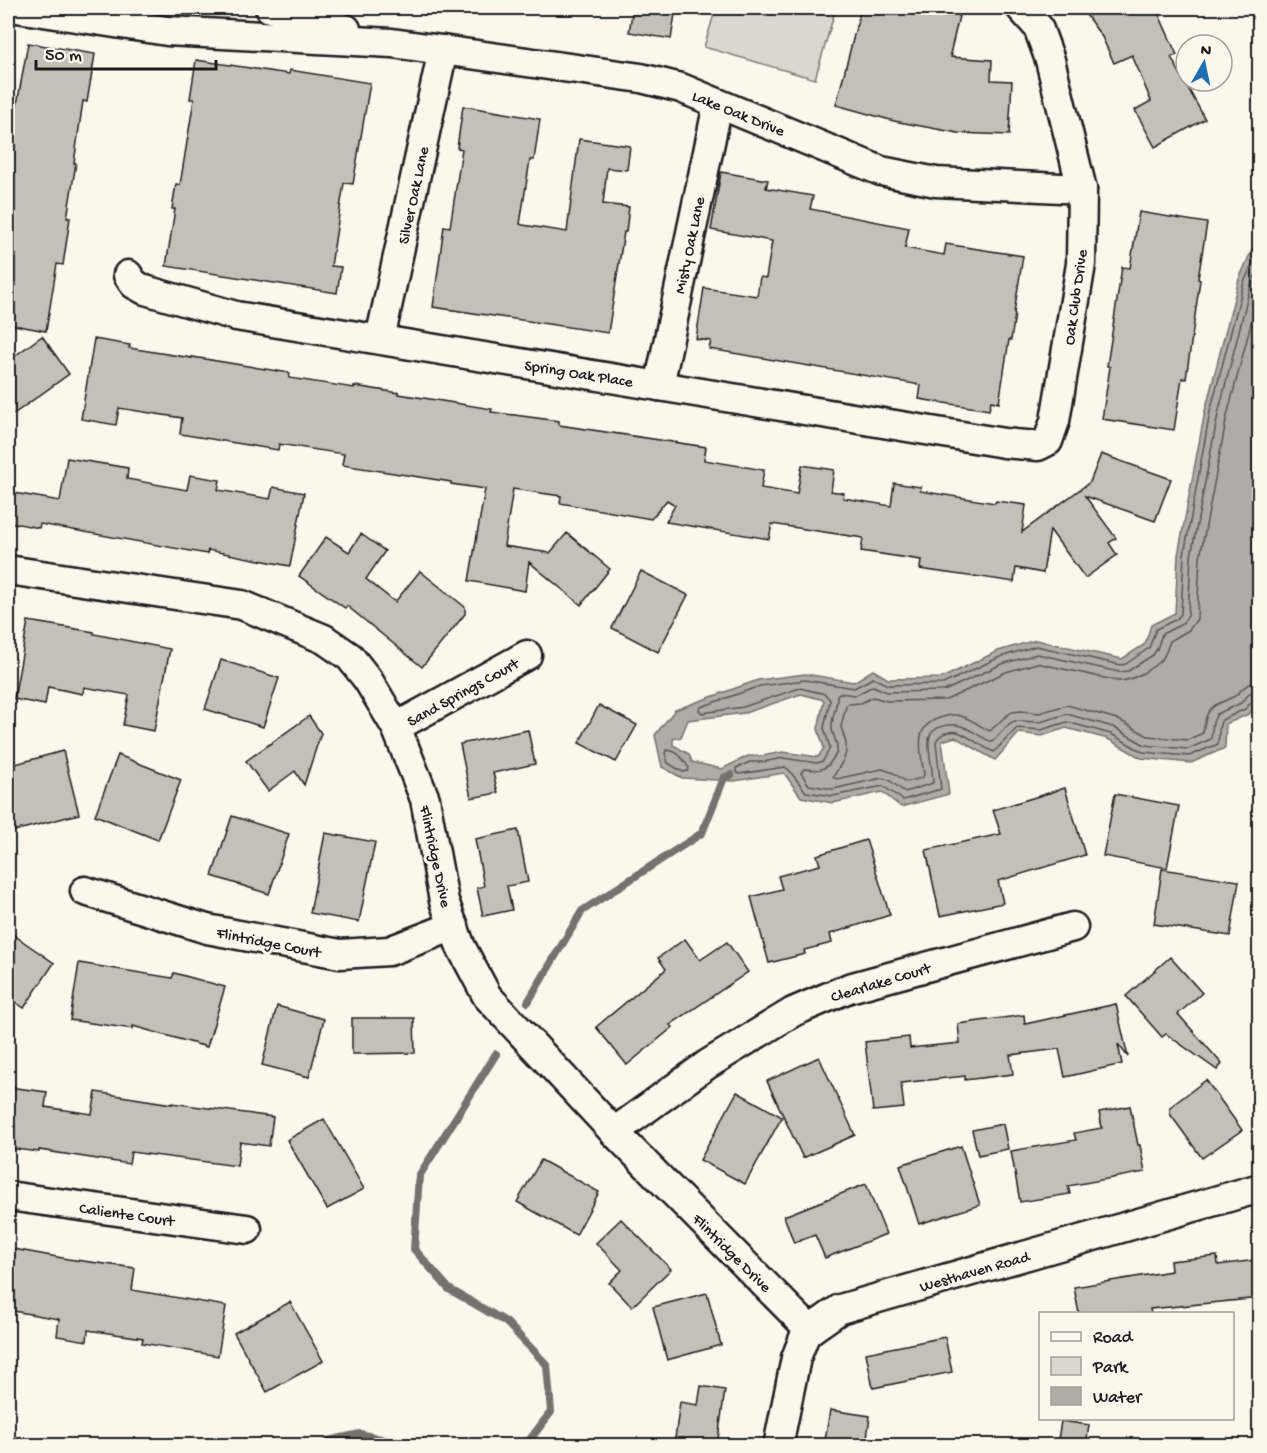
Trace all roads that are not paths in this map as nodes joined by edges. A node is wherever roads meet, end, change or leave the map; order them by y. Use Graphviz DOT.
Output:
graph roads {
  1 [pos="17,8"];
  2 [pos="270,8"];
  3 [pos="1021,8"];
  4 [pos="392,43"];
  5 [pos="443,50"];
  6 [pos="718,104"];
  7 [pos="1082,189"];
  8 [pos="128,275"];
  9 [pos="380,339"];
  10 [pos="659,386"];
  11 [pos="1038,446"];
  12 [pos="8,570"];
  13 [pos="527,655"];
  14 [pos="396,727"];
  15 [pos="85,891"];
  16 [pos="454,926"];
  17 [pos="1073,927"];
  18 [pos="614,1132"];
  19 [pos="1260,1188"];
  20 [pos="8,1196"];
  21 [pos="247,1229"];
  22 [pos="810,1330"];
  23 [pos="778,1446"];
  1 -- 4 [label="street, Lake Oak Drive"];
  2 -- 4 [label="street, Lake Oak Drive"];
  3 -- 7 [label="street, Oak Club Drive"];
  4 -- 5 [label="street, Lake Oak Drive"];
  5 -- 6 [label="street, Lake Oak Drive"];
  5 -- 9 [label="street, Silver Oak Lane"];
  6 -- 7 [label="street, Lake Oak Drive"];
  6 -- 10 [label="street, Misty Oak Lane"];
  7 -- 11 [label="street, Oak Club Drive"];
  8 -- 9 [label="street, Spring Oak Place"];
  9 -- 10 [label="street, Spring Oak Place"];
  10 -- 11 [label="street, Spring Oak Place"];
  12 -- 14 [label="street, Flintridge Drive"];
  13 -- 14 [label="street, Sand Springs Court"];
  14 -- 16 [label="street, Flintridge Drive"];
  15 -- 16 [label="street, Flintridge Court"];
  16 -- 18 [label="street, Flintridge Drive"];
  17 -- 18 [label="street, Clearlake Court"];
  18 -- 22 [label="street, Flintridge Drive"];
  19 -- 22 [label="street, Westhaven Road"];
  20 -- 21 [label="street, Caliente Court"];
  22 -- 23 [label="street, Westhaven Road"];
}
